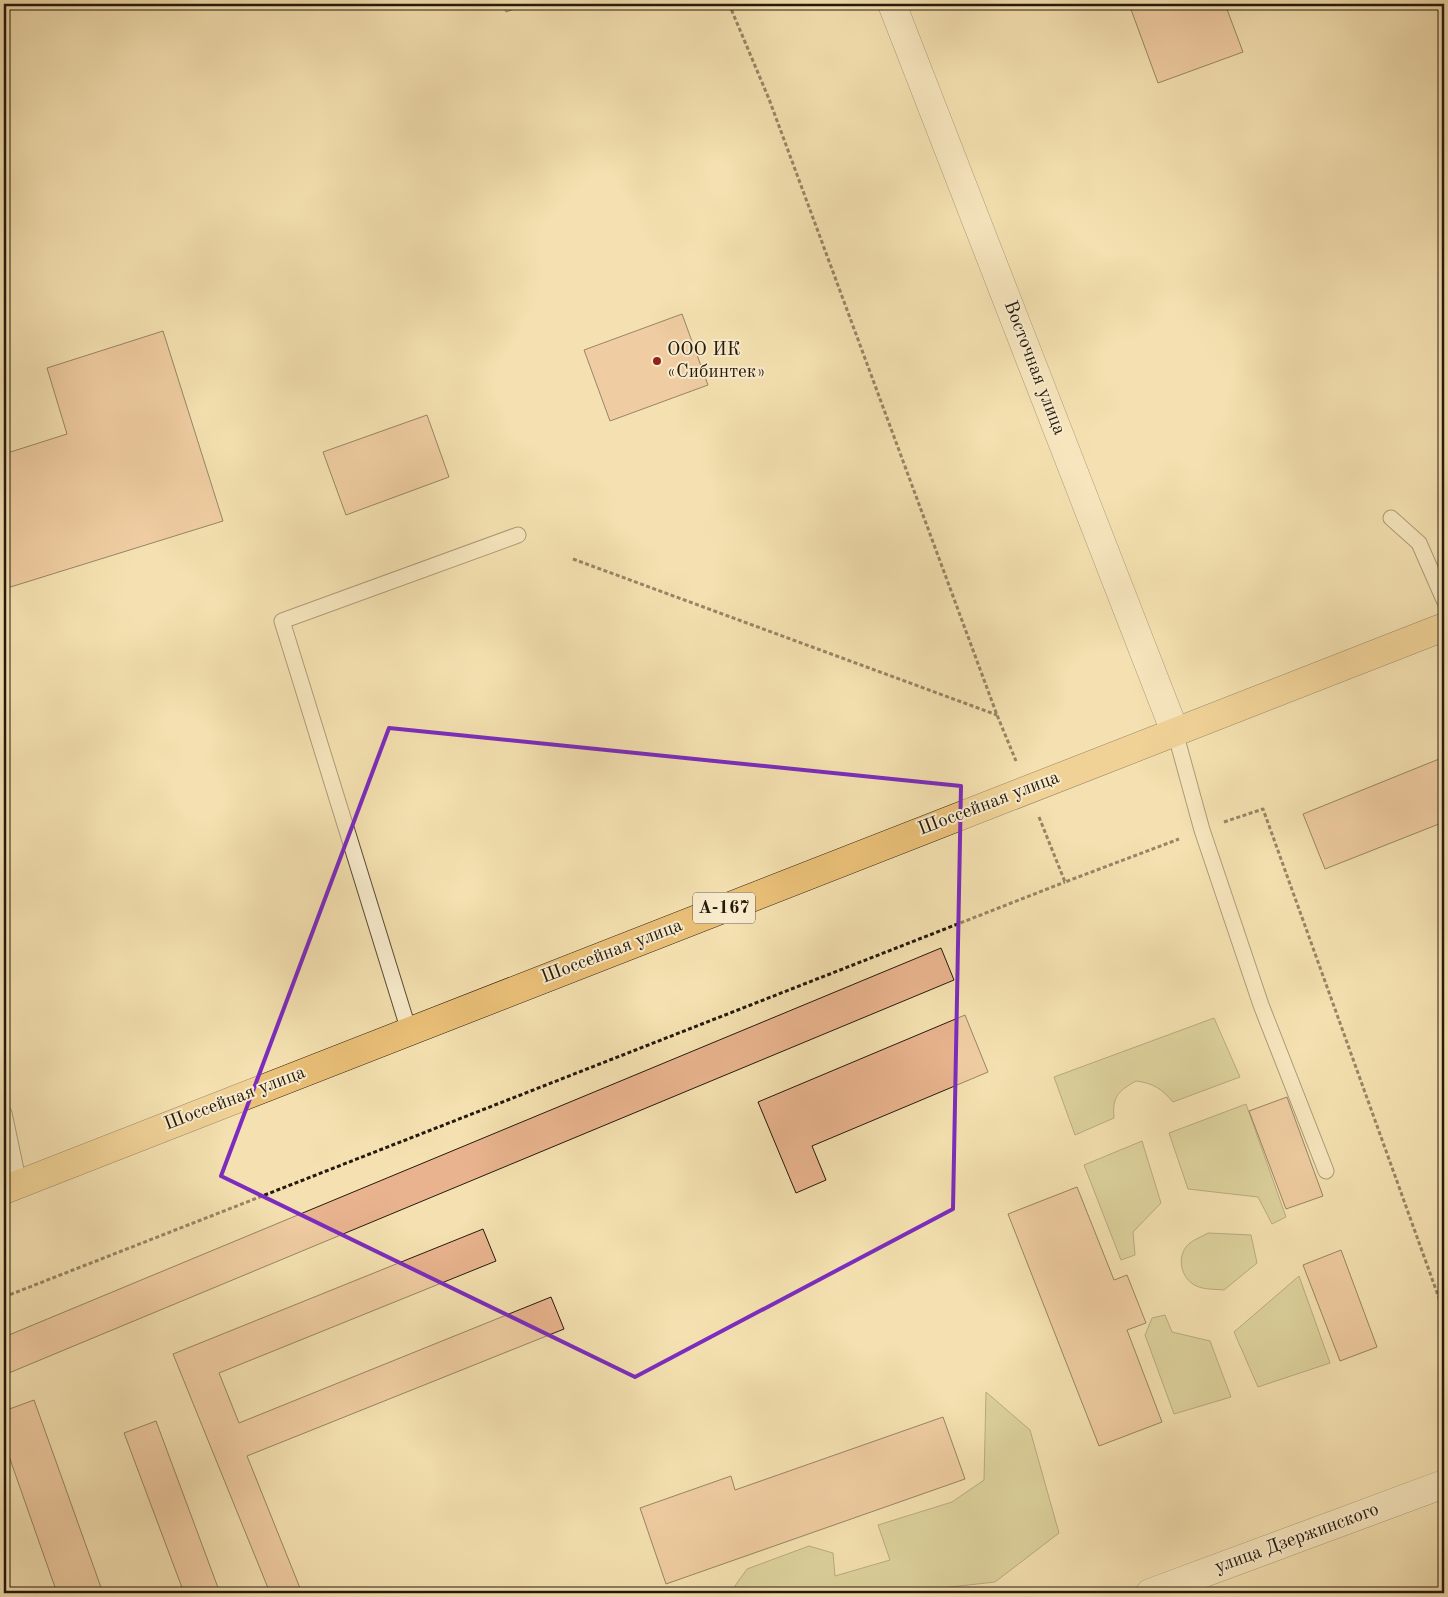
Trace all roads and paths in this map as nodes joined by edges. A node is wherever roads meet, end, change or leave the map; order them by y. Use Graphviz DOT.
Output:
graph roads {
  1 [pos="729,4"];
  2 [pos="892,4"];
  3 [pos="1391,518"];
  4 [pos="518,535"];
  5 [pos="574,560"];
  6 [pos="1444,600"];
  7 [pos="1444,627"];
  8 [pos="997,715"];
  9 [pos="1175,732"];
  10 [pos="1027,789"];
  11 [pos="1202,830"];
  12 [pos="1065,882"];
  13 [pos="409,1031"];
  14 [pos="4,1113"];
  15 [pos="1326,1171"];
  16 [pos="11,1187"];
  17 [pos="4,1297"];
  18 [pos="1444,1312"];
  19 [pos="1444,1484"];
  20 [pos="1150,1593"];
  1 -- 8 [label="path"];
  2 -- 9 [label="street, Восточная улица"];
  3 -- 6 [label="lane"];
  4 -- 13 [label="lane"];
  5 -- 8 [label="path"];
  7 -- 9 [label="highway, Шоссейная улица / А-167"];
  8 -- 10 [label="path"];
  9 -- 10 [label="highway, Шоссейная улица / А-167"];
  9 -- 11 [label="lane"];
  10 -- 12 [label="path"];
  10 -- 13 [label="highway, Шоссейная улица / А-167"];
  11 -- 12 [label="path"];
  11 -- 15 [label="lane"];
  11 -- 18 [label="path"];
  12 -- 17 [label="path"];
  13 -- 16 [label="highway, Шоссейная улица / А-167"];
  14 -- 16 [label="lane"];
  19 -- 20 [label="street, улица Дзержинского"];
}
